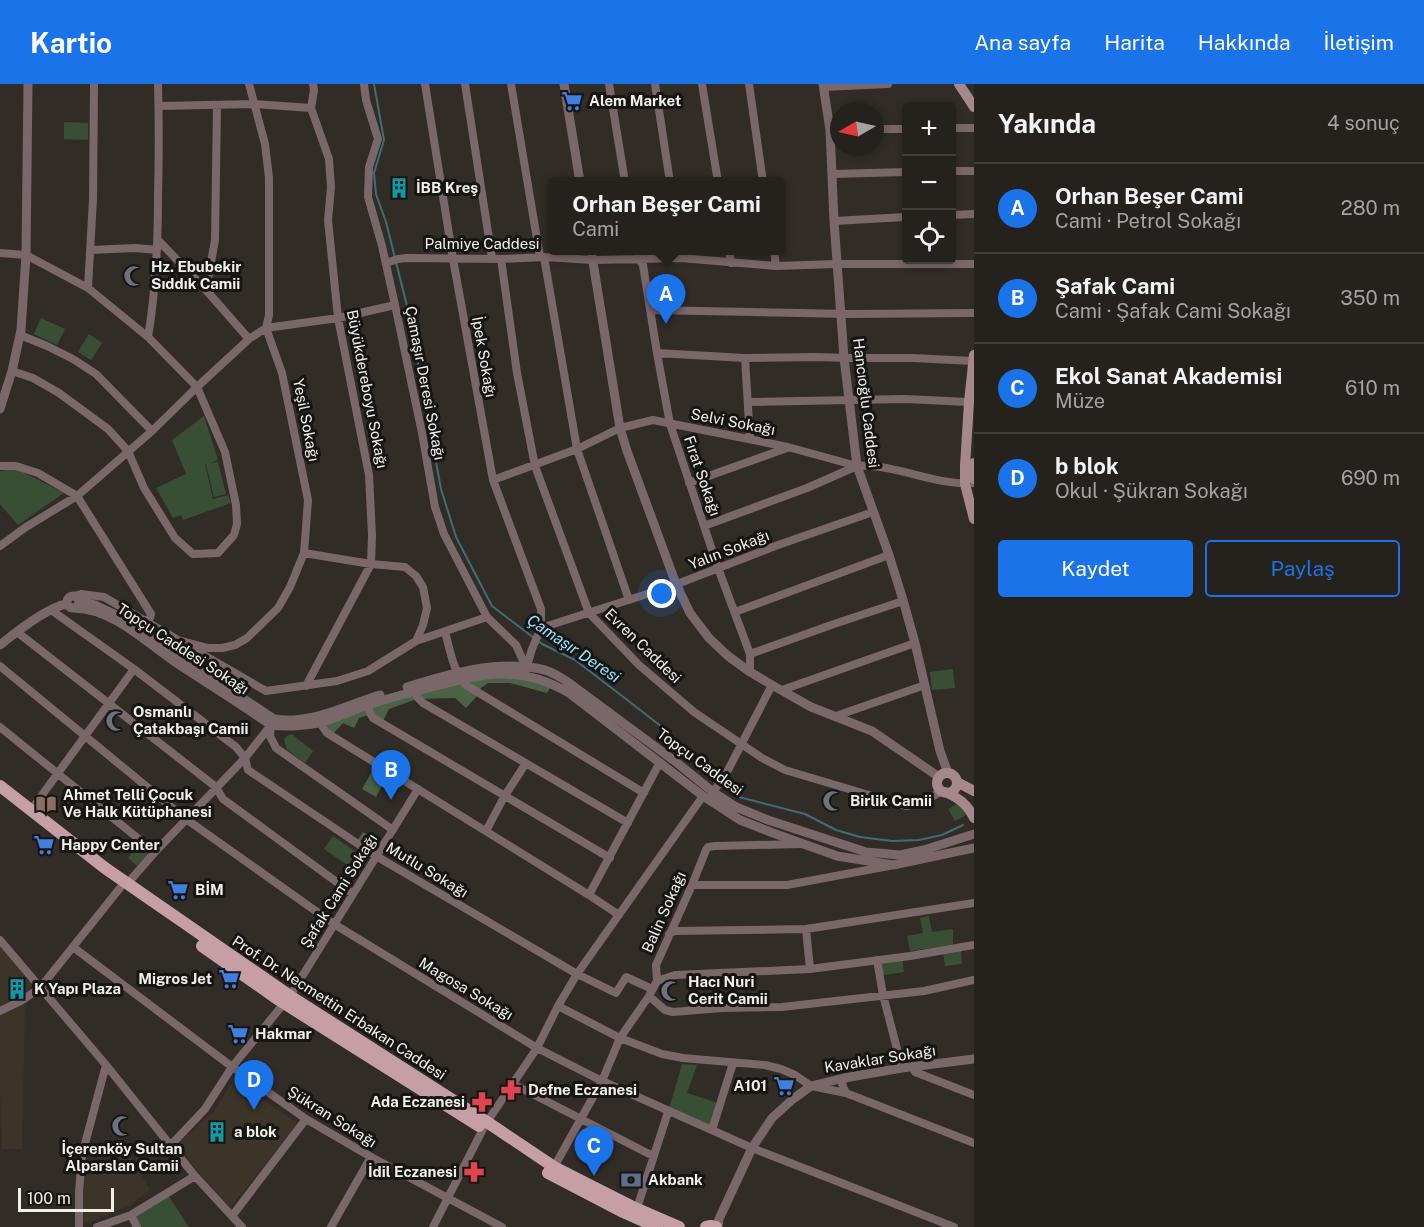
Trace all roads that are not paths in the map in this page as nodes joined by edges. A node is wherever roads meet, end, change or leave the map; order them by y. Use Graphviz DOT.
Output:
graph roads {
  1 [pos="28,84"];
  2 [pos="94,84"];
  3 [pos="158,84"];
  4 [pos="249,84"];
  5 [pos="314,84"];
  6 [pos="364,84"];
  7 [pos="425,84"];
  8 [pos="465,84"];
  9 [pos="511,84"];
  10 [pos="564,84"];
  11 [pos="609,84"];
  12 [pos="655,84"];
  13 [pos="702,84"];
  14 [pos="748,84"];
  15 [pos="888,84"];
  16 [pos="959,84"];
  17 [pos="967,84"];
  18 [pos="823,86"];
  19 [pos="974,94"];
  20 [pos="254,104"];
  21 [pos="217,105"];
  22 [pos="159,106"];
  23 [pos="974,107"];
  24 [pos="311,108"];
  25 [pos="830,112"];
  26 [pos="956,128"];
  27 [pos="974,128"];
  28 [pos="884,129"];
  29 [pos="902,129"];
  30 [pos="833,156"];
  31 [pos="956,171"];
  32 [pos="974,171"];
  33 [pos="902,172"];
  34 [pos="832,174"];
  35 [pos="579,177"];
  36 [pos="624,177"];
  37 [pos="669,177"];
  38 [pos="717,177"];
  39 [pos="762,177"];
  40 [pos="974,214"];
  41 [pos="956,215"];
  42 [pos="902,217"];
  43 [pos="834,221"];
  44 [pos="158,240"];
  45 [pos="90,250"];
  46 [pos="157,250"];
  47 [pos="0,253"];
  48 [pos="26,255"];
  49 [pos="592,255"];
  50 [pos="638,255"];
  51 [pos="687,255"];
  52 [pos="730,255"];
  53 [pos="775,255"];
  54 [pos="542,257"];
  55 [pos="453,259"];
  56 [pos="496,259"];
  57 [pos="391,261"];
  58 [pos="731,263"];
  59 [pos="837,264"];
  60 [pos="974,264"];
  61 [pos="776,266"];
  62 [pos="88,288"];
  63 [pos="206,290"];
  64 [pos="395,305"];
  65 [pos="650,310"];
  66 [pos="974,313"];
  67 [pos="841,314"];
  68 [pos="338,318"];
  69 [pos="266,328"];
  70 [pos="20,335"];
  71 [pos="148,337"];
  72 [pos="249,339"];
  73 [pos="657,353"];
  74 [pos="745,358"];
  75 [pos="844,358"];
  76 [pos="973,358"];
  77 [pos="12,371"];
  78 [pos="197,387"];
  79 [pos="849,401"];
  80 [pos="748,402"];
  81 [pos="969,402"];
  82 [pos="0,410"];
  83 [pos="670,424"];
  84 [pos="620,428"];
  85 [pos="152,431"];
  86 [pos="750,440"];
  87 [pos="788,447"];
  88 [pos="577,449"];
  89 [pos="128,451"];
  90 [pos="974,462"];
  91 [pos="0,466"];
  92 [pos="536,466"];
  93 [pos="857,466"];
  94 [pos="493,480"];
  95 [pos="971,482"];
  96 [pos="689,483"];
  97 [pos="77,495"];
  98 [pos="873,512"];
  99 [pos="974,519"];
  100 [pos="704,526"];
  101 [pos="0,546"];
  102 [pos="304,553"];
  103 [pos="889,555"];
  104 [pos="371,564"];
  105 [pos="718,568"];
  106 [pos="676,585"];
  107 [pos="629,600"];
  108 [pos="903,600"];
  109 [pos="73,602"];
  110 [pos="51,610"];
  111 [pos="735,612"];
  112 [pos="589,613"];
  113 [pos="487,617"];
  114 [pos="146,621"];
  115 [pos="541,628"];
  116 [pos="17,632"];
  117 [pos="445,632"];
  118 [pos="178,640"];
  119 [pos="416,641"];
  120 [pos="915,643"];
  121 [pos="0,645"];
  122 [pos="750,654"];
  123 [pos="0,666"];
  124 [pos="134,669"];
  125 [pos="526,672"];
  126 [pos="750,672"];
  127 [pos="459,676"];
  128 [pos="772,685"];
  129 [pos="925,685"];
  130 [pos="306,686"];
  131 [pos="414,688"];
  132 [pos="782,690"];
  133 [pos="366,703"];
  134 [pos="109,704"];
  135 [pos="836,716"];
  136 [pos="319,720"];
  137 [pos="273,722"];
  138 [pos="0,727"];
  139 [pos="85,736"];
  140 [pos="741,744"];
  141 [pos="245,758"];
  142 [pos="660,762"];
  143 [pos="526,763"];
  144 [pos="58,773"];
  145 [pos="942,782"];
  146 [pos="0,786"];
  147 [pos="216,787"];
  148 [pos="418,789"];
  149 [pos="715,790"];
  150 [pos="974,792"];
  151 [pos="0,794"];
  152 [pos="644,794"];
  153 [pos="703,796"];
  154 [pos="504,797"];
  155 [pos="31,810"];
  156 [pos="974,818"];
  157 [pos="186,819"];
  158 [pos="628,823"];
  159 [pos="393,830"];
  160 [pos="486,831"];
  161 [pos="974,834"];
  162 [pos="804,844"];
  163 [pos="974,848"];
  164 [pos="155,852"];
  165 [pos="376,856"];
  166 [pos="610,858"];
  167 [pos="893,865"];
  168 [pos="692,885"];
  169 [pos="123,886"];
  170 [pos="353,894"];
  171 [pos="589,895"];
  172 [pos="974,903"];
  173 [pos="620,915"];
  174 [pos="334,924"];
  175 [pos="806,929"];
  176 [pos="669,934"];
  177 [pos="0,940"];
  178 [pos="974,945"];
  179 [pos="73,947"];
  180 [pos="877,960"];
  181 [pos="810,969"];
  182 [pos="577,974"];
  183 [pos="974,980"];
  184 [pos="40,988"];
  185 [pos="653,989"];
  186 [pos="883,995"];
  187 [pos="287,999"];
  188 [pos="558,1006"];
  189 [pos="0,1011"];
  190 [pos="620,1038"];
  191 [pos="537,1048"];
  192 [pos="974,1059"];
  193 [pos="733,1063"];
  194 [pos="106,1065"];
  195 [pos="232,1067"];
  196 [pos="913,1067"];
  197 [pos="902,1068"];
  198 [pos="844,1078"];
  199 [pos="602,1081"];
  200 [pos="513,1084"];
  201 [pos="811,1086"];
  202 [pos="846,1094"];
  203 [pos="974,1095"];
  204 [pos="668,1112"];
  205 [pos="306,1119"];
  206 [pos="581,1119"];
  207 [pos="485,1125"];
  208 [pos="712,1130"];
  209 [pos="974,1143"];
  210 [pos="170,1146"];
  211 [pos="752,1148"];
  212 [pos="653,1156"];
  213 [pos="371,1157"];
  214 [pos="554,1167"];
  215 [pos="195,1176"];
  216 [pos="449,1199"];
  217 [pos="635,1208"];
  218 [pos="131,1215"];
  219 [pos="232,1216"];
  220 [pos="712,1226"];
  221 [pos="79,1227"];
  222 [pos="97,1227"];
  223 [pos="138,1227"];
  224 [pos="242,1227"];
  225 [pos="331,1227"];
  226 [pos="433,1227"];
  227 [pos="502,1227"];
  228 [pos="657,1227"];
  229 [pos="679,1227"];
  230 [pos="954,1227"];
  1 -- 48 [label="street"];
  2 -- 45 [label="street"];
  3 -- 22 [label="street"];
  4 -- 20 [label="street, Yeşil Sokağı"];
  5 -- 24 [label="street, Büyükdereboyu Sokağı"];
  6 -- 57 [label="street, Çamaşır Deresi Sokağı"];
  7 -- 55 [label="street, İpek Sokağı"];
  8 -- 56 [label="street, Evren Caddesi"];
  9 -- 54 [label="street"];
  10 -- 35 [label="street"];
  11 -- 36 [label="street"];
  12 -- 37 [label="street"];
  13 -- 38 [label="street"];
  14 -- 39 [label="street"];
  15 -- 18 [label="street"];
  16 -- 23 [label="main road"];
  17 -- 19 [label="main road"];
  18 -- 25 [label="street, Hancıoğlu Caddesi"];
  20 -- 21 [label="street"];
  20 -- 24 [label="street"];
  20 -- 69 [label="street, Yeşil Sokağı"];
  21 -- 22 [label="street"];
  21 -- 63 [label="street"];
  22 -- 44 [label="street"];
  24 -- 68 [label="street, Büyükdereboyu Sokağı"];
  26 -- 27 [label="street"];
  28 -- 29 [label="street"];
  30 -- 34 [label="street, Hancıoğlu Caddesi"];
  31 -- 32 [label="street"];
  33 -- 34 [label="street"];
  34 -- 43 [label="street, Hancıoğlu Caddesi"];
  40 -- 41 [label="street"];
  42 -- 43 [label="street"];
  43 -- 59 [label="street, Hancıoğlu Caddesi"];
  44 -- 46 [label="street"];
  44 -- 63 [label="street"];
  45 -- 46 [label="street"];
  45 -- 62 [label="street"];
  46 -- 71 [label="street"];
  47 -- 48 [label="street"];
  48 -- 62 [label="street"];
  48 -- 70 [label="street"];
  49 -- 54 [label="street, Palmiye Caddesi"];
  49 -- 84 [label="street"];
  50 -- 65 [label="street, Fırat Sokağı"];
  51 -- 58 [label="street, Palmiye Caddesi"];
  52 -- 58 [label="street"];
  53 -- 61 [label="street"];
  54 -- 56 [label="street, Palmiye Caddesi"];
  54 -- 88 [label="street"];
  55 -- 56 [label="street, Palmiye Caddesi"];
  55 -- 57 [label="street, Palmiye Caddesi"];
  55 -- 94 [label="street, İpek Sokağı"];
  56 -- 92 [label="street, Evren Caddesi"];
  57 -- 64 [label="street, Çamaşır Deresi Sokağı"];
  58 -- 61 [label="street, Palmiye Caddesi"];
  59 -- 60 [label="street, Palmiye Caddesi"];
  59 -- 61 [label="street, Palmiye Caddesi"];
  59 -- 67 [label="street, Hancıoğlu Caddesi"];
  62 -- 71 [label="street"];
  63 -- 72 [label="street"];
  64 -- 68 [label="street"];
  64 -- 113 [label="street, Çamaşır Deresi Sokağı"];
  65 -- 67 [label="street"];
  65 -- 73 [label="street, Fırat Sokağı"];
  66 -- 67 [label="street"];
  67 -- 75 [label="street, Hancıoğlu Caddesi"];
  68 -- 69 [label="street"];
  68 -- 104 [label="street, Büyükdereboyu Sokağı"];
  69 -- 72 [label="street"];
  69 -- 102 [label="street, Yeşil Sokağı"];
  70 -- 77 [label="street"];
  70 -- 85 [label="street"];
  71 -- 78 [label="street"];
  72 -- 78 [label="street"];
  73 -- 74 [label="street"];
  73 -- 83 [label="street, Fırat Sokağı"];
  74 -- 75 [label="street"];
  74 -- 80 [label="street"];
  75 -- 76 [label="street"];
  75 -- 79 [label="street, Hancıoğlu Caddesi"];
  76 -- 81 [label="main road"];
  77 -- 82 [label="street"];
  77 -- 89 [label="street"];
  78 -- 85 [label="street"];
  78 -- 89 [label="street"];
  79 -- 80 [label="street"];
  79 -- 81 [label="street"];
  79 -- 93 [label="street, Hancıoğlu Caddesi"];
  80 -- 86 [label="street"];
  81 -- 95 [label="main road"];
  83 -- 84 [label="street, Selvi Sokağı"];
  83 -- 86 [label="street, Selvi Sokağı"];
  83 -- 96 [label="street, Fırat Sokağı"];
  84 -- 88 [label="street, Selvi Sokağı"];
  84 -- 106 [label="street"];
  85 -- 89 [label="street"];
  86 -- 87 [label="street, Selvi Sokağı"];
  87 -- 93 [label="street, Selvi Sokağı"];
  87 -- 96 [label="street"];
  88 -- 92 [label="street, Selvi Sokağı"];
  88 -- 107 [label="street"];
  89 -- 97 [label="street"];
  90 -- 95 [label="main road"];
  91 -- 97 [label="street"];
  92 -- 94 [label="street, Selvi Sokağı"];
  92 -- 112 [label="street, Evren Caddesi"];
  93 -- 95 [label="street, Selvi Sokağı"];
  93 -- 98 [label="street, Hancıoğlu Caddesi"];
  93 -- 100 [label="street"];
  94 -- 115 [label="street, İpek Sokağı"];
  95 -- 99 [label="main road"];
  96 -- 100 [label="street, Fırat Sokağı"];
  97 -- 101 [label="street"];
  97 -- 114 [label="street"];
  98 -- 103 [label="street, Hancıoğlu Caddesi"];
  98 -- 105 [label="street, Yalın Sokağı"];
  100 -- 105 [label="street, Fırat Sokağı"];
  102 -- 104 [label="street"];
  102 -- 118 [label="street, Yeşil Sokağı"];
  103 -- 108 [label="street, Hancıoğlu Caddesi"];
  103 -- 111 [label="street"];
  104 -- 119 [label="street"];
  104 -- 130 [label="street, Büyükdereboyu Sokağı"];
  105 -- 106 [label="street, Yalın Sokağı"];
  105 -- 111 [label="street, Fırat Sokağı"];
  106 -- 107 [label="street, Yalın Sokağı"];
  106 -- 126 [label="street"];
  107 -- 112 [label="street, Yalın Sokağı"];
  108 -- 120 [label="street, Hancıoğlu Caddesi"];
  108 -- 122 [label="street"];
  109 -- 110 [label="street"];
  109 -- 114 [label="street, Yeşil Sokağı"];
  109 -- 137 [label="street, Topçu Caddesi Sokağı"];
  110 -- 116 [label="street"];
  110 -- 124 [label="street, Mutlu Sokağı"];
  111 -- 122 [label="street, Fırat Sokağı"];
  112 -- 115 [label="street, Yalın Sokağı"];
  112 -- 140 [label="street, Evren Caddesi"];
  113 -- 117 [label="street"];
  113 -- 125 [label="street, Çamaşır Deresi Sokağı"];
  114 -- 118 [label="street, Yeşil Sokağı"];
  115 -- 125 [label="street"];
  116 -- 121 [label="street"];
  116 -- 134 [label="street"];
  117 -- 119 [label="street"];
  117 -- 127 [label="street"];
  118 -- 130 [label="street"];
  119 -- 130 [label="street"];
  120 -- 129 [label="street, Hancıoğlu Caddesi"];
  120 -- 132 [label="street"];
  122 -- 126 [label="street, Fırat Sokağı"];
  123 -- 139 [label="street, Magosa Sokağı"];
  124 -- 134 [label="street"];
  124 -- 141 [label="street, Mutlu Sokağı"];
  125 -- 127 [label="street, Topçu Caddesi"];
  125 -- 142 [label="street, Topçu Caddesi"];
  125 -- 149 [label="street, Topçu Caddesi"];
  126 -- 128 [label="street"];
  127 -- 131 [label="street, Topçu Caddesi"];
  127 -- 152 [label="street"];
  128 -- 132 [label="street"];
  128 -- 140 [label="street"];
  129 -- 135 [label="street"];
  129 -- 145 [label="street, Hancıoğlu Caddesi"];
  131 -- 133 [label="street, Topçu Caddesi"];
  131 -- 143 [label="street"];
  132 -- 135 [label="street"];
  133 -- 136 [label="street, Topçu Caddesi"];
  133 -- 154 [label="street"];
  134 -- 139 [label="street"];
  134 -- 147 [label="street"];
  135 -- 145 [label="street"];
  136 -- 137 [label="street, Topçu Caddesi"];
  136 -- 148 [label="street"];
  137 -- 141 [label="street"];
  137 -- 159 [label="street"];
  138 -- 144 [label="street"];
  139 -- 144 [label="street"];
  139 -- 157 [label="street, Magosa Sokağı"];
  140 -- 145 [label="street, Evren Caddesi"];
  140 -- 149 [label="street"];
  141 -- 147 [label="street"];
  141 -- 165 [label="street, Mutlu Sokağı"];
  142 -- 152 [label="street"];
  142 -- 153 [label="street, Topçu Caddesi"];
  143 -- 154 [label="street"];
  143 -- 158 [label="street"];
  144 -- 155 [label="street"];
  144 -- 164 [label="street"];
  145 -- 150 [label="main road"];
  145 -- 156 [label="main road"];
  146 -- 155 [label="main road, Prof. Dr. Necmettin Erbakan Caddesi"];
  147 -- 157 [label="street"];
  147 -- 170 [label="street"];
  148 -- 159 [label="street, Şafak Cami Sokağı"];
  148 -- 160 [label="street"];
  149 -- 161 [label="street, Topçu Caddesi"];
  151 -- 169 [label="main road, Prof. Dr. Necmettin Erbakan Caddesi"];
  152 -- 158 [label="street"];
  153 -- 162 [label="street, Topçu Caddesi"];
  153 -- 173 [label="street"];
  154 -- 160 [label="street"];
  154 -- 166 [label="street"];
  155 -- 169 [label="main road, Prof. Dr. Necmettin Erbakan Caddesi"];
  157 -- 164 [label="street"];
  157 -- 174 [label="street, Magosa Sokağı"];
  158 -- 166 [label="street"];
  159 -- 165 [label="street, Şafak Cami Sokağı"];
  160 -- 171 [label="street"];
  162 -- 167 [label="street, Topçu Caddesi"];
  162 -- 168 [label="street, Balin Sokağı"];
  163 -- 167 [label="street, Topçu Caddesi"];
  164 -- 169 [label="street"];
  165 -- 170 [label="street, Şafak Cami Sokağı"];
  165 -- 182 [label="street, Mutlu Sokağı"];
  166 -- 171 [label="street"];
  167 -- 168 [label="street"];
  168 -- 176 [label="street, Balin Sokağı"];
  169 -- 179 [label="street"];
  169 -- 187 [label="main road, Prof. Dr. Necmettin Erbakan Caddesi"];
  170 -- 174 [label="street, Şafak Cami Sokağı"];
  171 -- 173 [label="street"];
  172 -- 175 [label="street"];
  173 -- 182 [label="street"];
  174 -- 187 [label="street, Şafak Cami Sokağı"];
  174 -- 191 [label="street, Magosa Sokağı"];
  175 -- 176 [label="street"];
  175 -- 181 [label="street"];
  176 -- 185 [label="street, Balin Sokağı"];
  177 -- 184 [label="street"];
  178 -- 180 [label="street"];
  179 -- 184 [label="street"];
  179 -- 195 [label="street, Şükran Sokağı"];
  180 -- 181 [label="street"];
  180 -- 186 [label="street"];
  181 -- 185 [label="street"];
  182 -- 185 [label="street, Mutlu Sokağı"];
  182 -- 188 [label="street"];
  183 -- 186 [label="street"];
  184 -- 189 [label="street"];
  184 -- 194 [label="street"];
  185 -- 186 [label="street"];
  185 -- 190 [label="street, Balin Sokağı"];
  186 -- 197 [label="street"];
  187 -- 195 [label="street, Şafak Cami Sokağı"];
  187 -- 207 [label="main road, Prof. Dr. Necmettin Erbakan Caddesi"];
  188 -- 190 [label="street"];
  188 -- 191 [label="street"];
  190 -- 193 [label="street"];
  190 -- 199 [label="street, Balin Sokağı"];
  191 -- 199 [label="street, Magosa Sokağı"];
  191 -- 200 [label="street"];
  192 -- 196 [label="street, Kavaklar Sokağı"];
  193 -- 201 [label="street"];
  193 -- 208 [label="street"];
  194 -- 210 [label="street"];
  194 -- 221 [label="street"];
  195 -- 205 [label="street, Şükran Sokağı"];
  195 -- 210 [label="street, Şafak Cami Sokağı"];
  196 -- 197 [label="street, Kavaklar Sokağı"];
  196 -- 203 [label="street"];
  197 -- 198 [label="street, Kavaklar Sokağı"];
  198 -- 201 [label="street, Kavaklar Sokağı"];
  198 -- 202 [label="street"];
  199 -- 204 [label="street, Magosa Sokağı"];
  199 -- 206 [label="street, Balin Sokağı"];
  200 -- 206 [label="street"];
  200 -- 207 [label="street"];
  201 -- 202 [label="street"];
  201 -- 211 [label="street, Kavaklar Sokağı"];
  202 -- 209 [label="street"];
  204 -- 208 [label="street, Magosa Sokağı"];
  204 -- 212 [label="street"];
  205 -- 213 [label="street, Şükran Sokağı"];
  205 -- 219 [label="street"];
  206 -- 212 [label="street"];
  206 -- 214 [label="street, Balin Sokağı"];
  207 -- 214 [label="main road, Prof. Dr. Necmettin Erbakan Caddesi"];
  207 -- 216 [label="street"];
  207 -- 228 [label="main road, Prof. Dr. Necmettin Erbakan Caddesi"];
  208 -- 211 [label="street, Magosa Sokağı"];
  210 -- 215 [label="street"];
  211 -- 220 [label="street, Kavaklar Sokağı"];
  211 -- 230 [label="street, Magosa Sokağı"];
  212 -- 217 [label="street"];
  213 -- 216 [label="street, Şükran Sokağı"];
  213 -- 225 [label="street"];
  214 -- 217 [label="main road, Prof. Dr. Necmettin Erbakan Caddesi"];
  215 -- 218 [label="street"];
  215 -- 219 [label="street"];
  216 -- 226 [label="street"];
  216 -- 227 [label="street, Şükran Sokağı"];
  217 -- 229 [label="main road, Prof. Dr. Necmettin Erbakan Caddesi"];
  218 -- 222 [label="street"];
  218 -- 223 [label="street"];
  219 -- 224 [label="street"];
}
